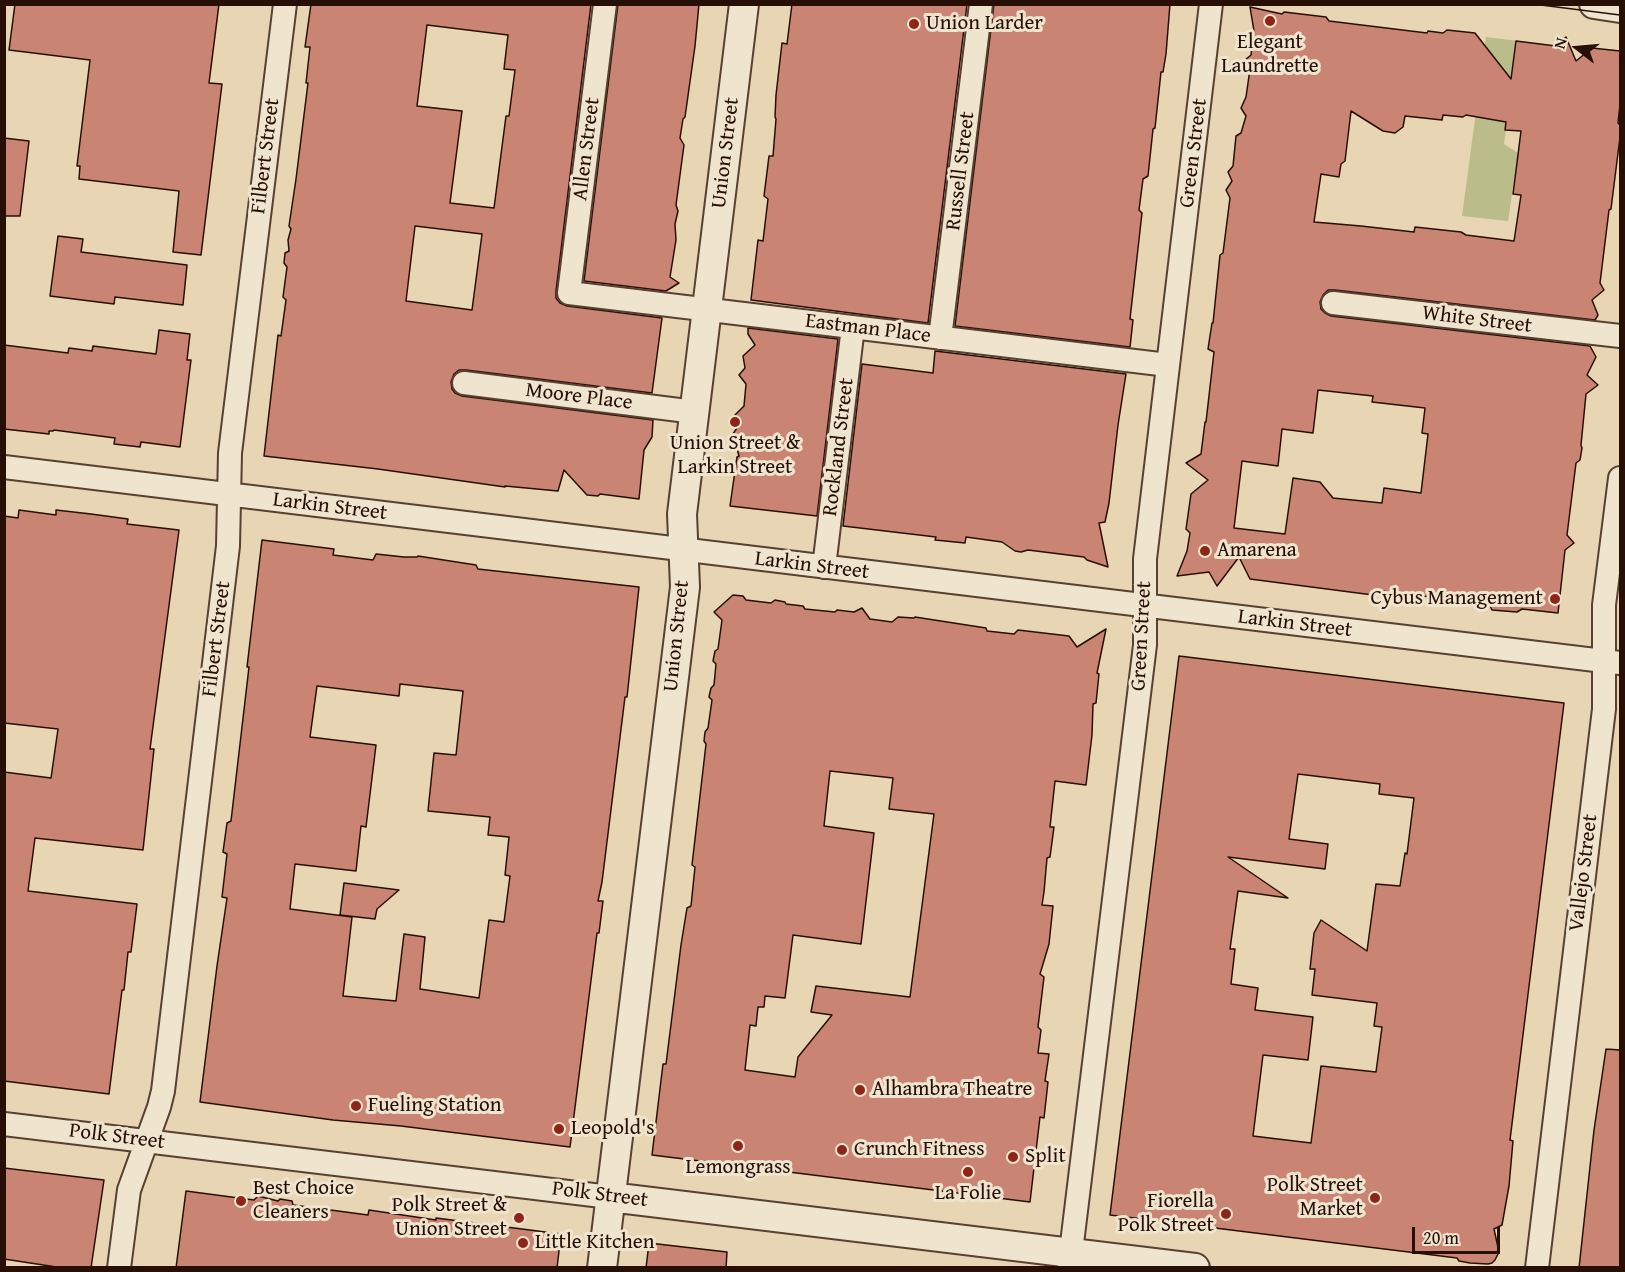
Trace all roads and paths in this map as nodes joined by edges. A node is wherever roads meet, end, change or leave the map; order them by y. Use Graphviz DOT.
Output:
graph roads {
  1 [pos="285,4"];
  2 [pos="605,4"];
  3 [pos="744,4"];
  4 [pos="981,4"];
  5 [pos="1211,4"];
  6 [pos="1594,4"];
  7 [pos="1620,8"];
  8 [pos="569,293"];
  9 [pos="1333,303"];
  10 [pos="707,310"];
  11 [pos="854,327"];
  12 [pos="1620,336"];
  13 [pos="940,338"];
  14 [pos="1168,365"];
  15 [pos="464,383"];
  16 [pos="695,412"];
  17 [pos="4,467"];
  18 [pos="1620,478"];
  19 [pos="229,495"];
  20 [pos="683,550"];
  21 [pos="824,567"];
  22 [pos="1145,606"];
  23 [pos="1612,662"];
  24 [pos="4,1124"];
  25 [pos="146,1142"];
  26 [pos="610,1197"];
  27 [pos="1070,1260"];
  28 [pos="119,1268"];
  29 [pos="602,1268"];
  30 [pos="1195,1268"];
  31 [pos="1537,1268"];
  1 -- 19 [label="street, Filbert Street"];
  2 -- 8 [label="street, Allen Street"];
  3 -- 10 [label="street, Union Street"];
  4 -- 13 [label="street, Russell Street"];
  5 -- 14 [label="street, Green Street"];
  6 -- 7 [label="street"];
  8 -- 10 [label="street, Eastman Place"];
  9 -- 12 [label="street, White Street"];
  10 -- 11 [label="street, Eastman Place"];
  10 -- 16 [label="street, Union Street"];
  11 -- 13 [label="street, Eastman Place"];
  11 -- 21 [label="street, Rockland Street"];
  13 -- 14 [label="street, Eastman Place"];
  14 -- 22 [label="street, Green Street"];
  15 -- 16 [label="street, Moore Place"];
  16 -- 20 [label="street, Union Street"];
  17 -- 19 [label="street, Larkin Street"];
  18 -- 23 [label="street, Vallejo Street"];
  19 -- 20 [label="street, Larkin Street"];
  19 -- 25 [label="street, Filbert Street"];
  20 -- 21 [label="street, Larkin Street"];
  20 -- 26 [label="street, Union Street"];
  21 -- 22 [label="street, Larkin Street"];
  22 -- 23 [label="street, Larkin Street"];
  22 -- 27 [label="street, Green Street"];
  23 -- 31 [label="street, Vallejo Street"];
  24 -- 25 [label="street, Polk Street"];
  25 -- 26 [label="street, Polk Street"];
  25 -- 28 [label="street, Filbert Street"];
  26 -- 27 [label="street, Polk Street"];
  26 -- 29 [label="street, Union Street"];
  27 -- 30 [label="street, Polk Street"];
}
